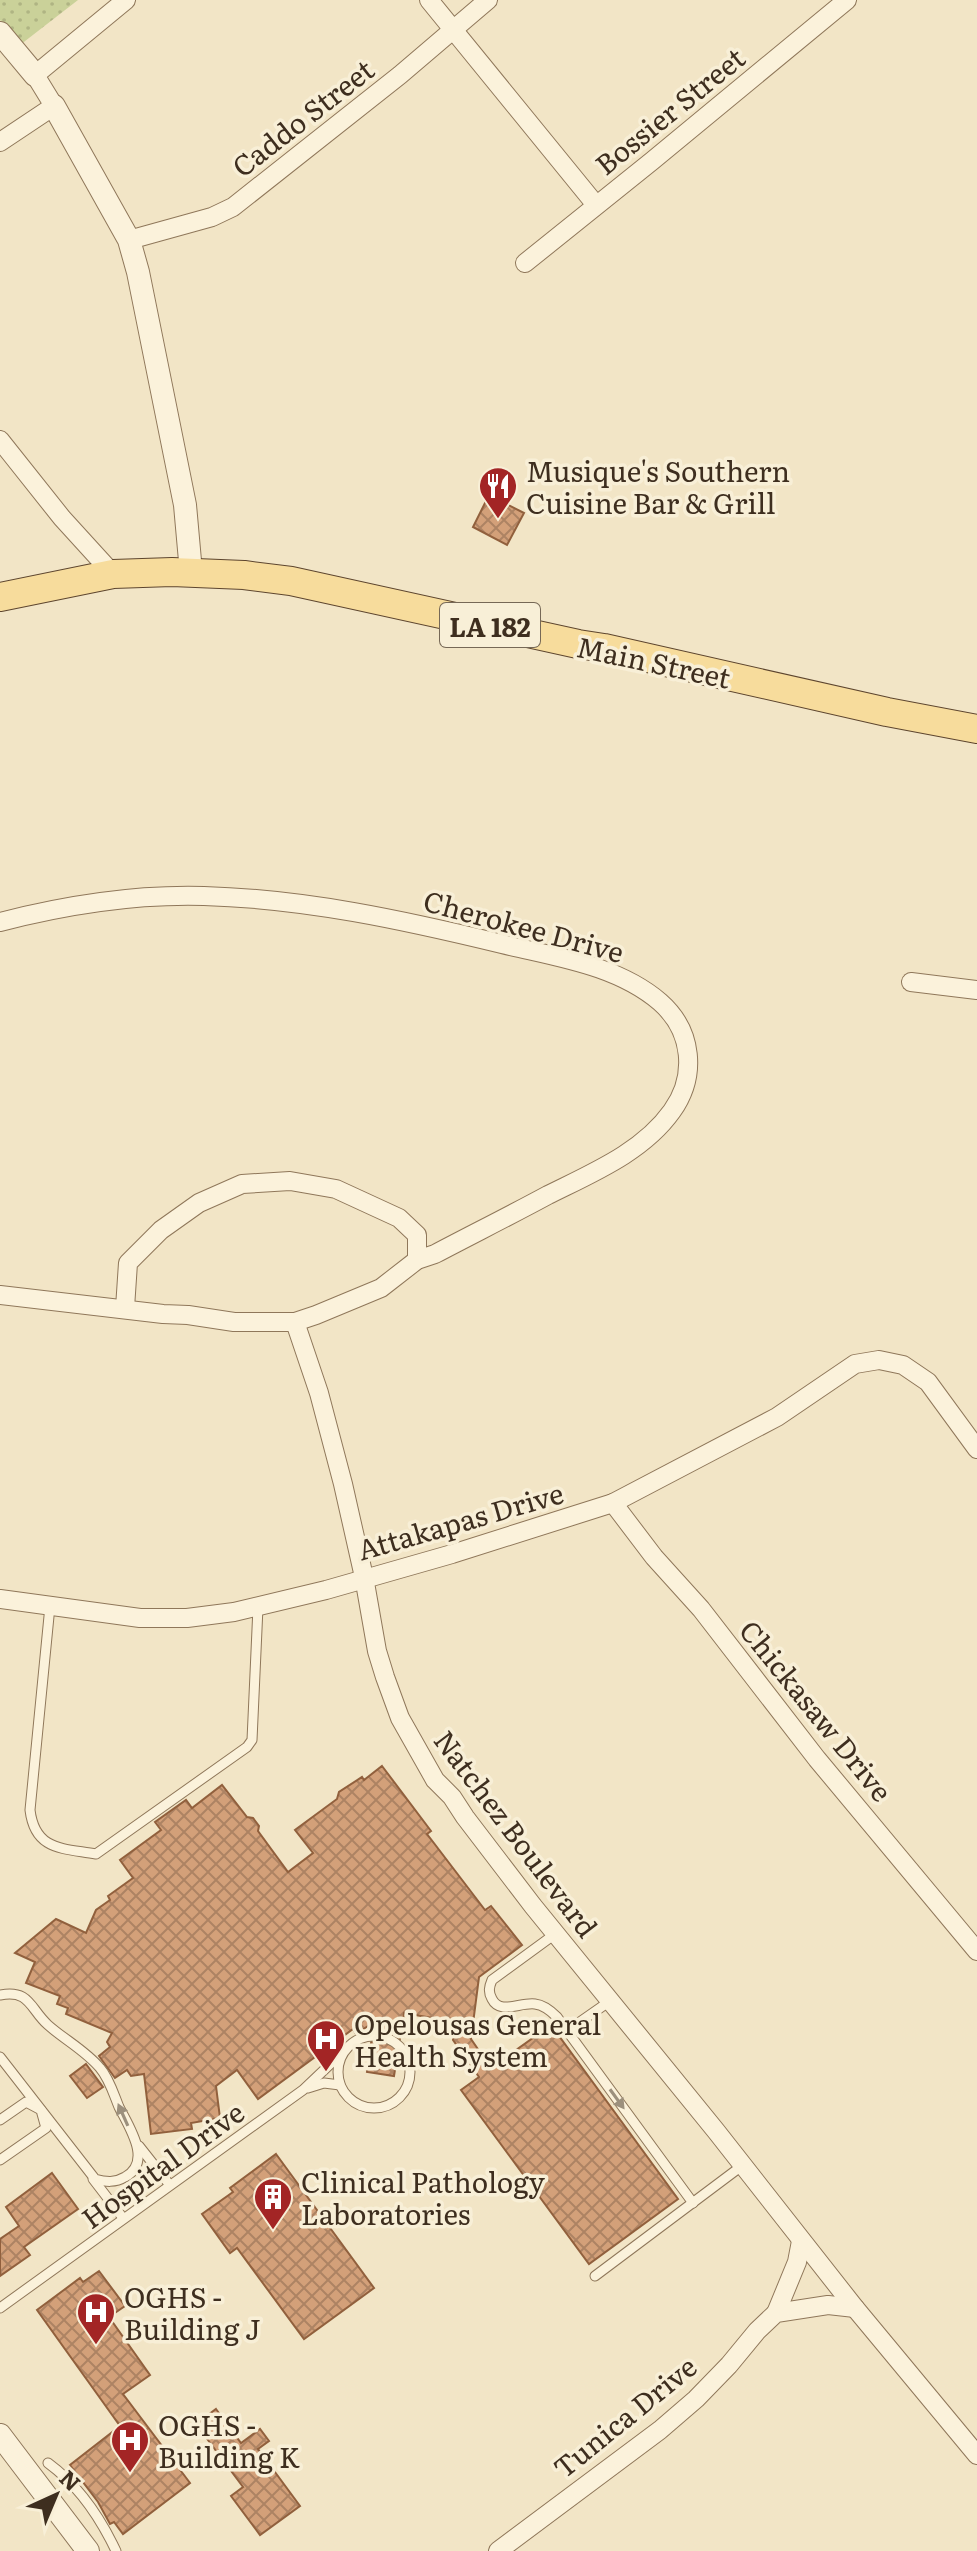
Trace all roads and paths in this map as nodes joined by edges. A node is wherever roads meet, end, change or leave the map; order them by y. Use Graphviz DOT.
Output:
graph roads {
  1 [pos="126,0"];
  2 [pos="429,0"];
  3 [pos="488,0"];
  4 [pos="847,0"];
  5 [pos="454,30"];
  6 [pos="0,33"];
  7 [pos="35,75"];
  8 [pos="54,106"];
  9 [pos="0,142"];
  10 [pos="596,205"];
  11 [pos="129,240"];
  12 [pos="525,263"];
  13 [pos="0,440"];
  14 [pos="191,572"];
  15 [pos="113,574"];
  16 [pos="0,597"];
  17 [pos="977,729"];
  18 [pos="0,922"];
  19 [pos="911,982"];
  20 [pos="977,990"];
  21 [pos="417,1260"];
  22 [pos="0,1295"];
  23 [pos="125,1308"];
  24 [pos="295,1322"];
  25 [pos="977,1449"];
  26 [pos="613,1503"];
  27 [pos="364,1577"];
  28 [pos="0,1599"];
  29 [pos="50,1606"];
  30 [pos="258,1607"];
  31 [pos="555,1934"];
  32 [pos="977,1951"];
  33 [pos="0,1995"];
  34 [pos="610,2001"];
  35 [pos="567,2031"];
  36 [pos="344,2051"];
  37 [pos="0,2057"];
  38 [pos="340,2085"];
  39 [pos="303,2090"];
  40 [pos="41,2110"];
  41 [pos="0,2120"];
  42 [pos="135,2140"];
  43 [pos="0,2160"];
  44 [pos="743,2165"];
  45 [pos="89,2173"];
  46 [pos="169,2184"];
  47 [pos="693,2203"];
  48 [pos="123,2218"];
  49 [pos="801,2241"];
  50 [pos="595,2276"];
  51 [pos="0,2308"];
  52 [pos="855,2308"];
  53 [pos="776,2313"];
  54 [pos="0,2435"];
  55 [pos="977,2455"];
  56 [pos="48,2463"];
  57 [pos="88,2551"];
  58 [pos="116,2551"];
  59 [pos="498,2551"];
  1 -- 7 [label="street"];
  2 -- 5 [label="street"];
  3 -- 5 [label="street, Caddo Street"];
  4 -- 10 [label="street, Bossier Street"];
  5 -- 10 [label="street"];
  5 -- 11 [label="street, Caddo Street"];
  6 -- 7 [label="street"];
  7 -- 8 [label="street"];
  8 -- 9 [label="street"];
  8 -- 11 [label="street"];
  10 -- 12 [label="street, Bossier Street"];
  11 -- 14 [label="street"];
  13 -- 15 [label="street"];
  14 -- 15 [label="main road, Main Street / LA 182"];
  14 -- 17 [label="main road, Main Street / LA 182"];
  15 -- 16 [label="main road, Main Street / LA 182"];
  18 -- 21 [label="street, Cherokee Drive"];
  19 -- 20 [label="street"];
  21 -- 23 [label="street"];
  21 -- 24 [label="street, Cherokee Drive"];
  22 -- 23 [label="street"];
  23 -- 24 [label="street"];
  24 -- 27 [label="street, Natchez Boulevard"];
  25 -- 26 [label="street, Attakapas Drive"];
  26 -- 27 [label="street, Attakapas Drive"];
  26 -- 32 [label="street, Chickasaw Drive"];
  27 -- 30 [label="street, Attakapas Drive"];
  27 -- 31 [label="street, Natchez Boulevard"];
  28 -- 29 [label="street, Attakapas Drive"];
  29 -- 30 [label="street, Attakapas Drive"];
  29 -- 30 [label="lane"];
  31 -- 34 [label="street, Natchez Boulevard"];
  31 -- 35 [label="lane"];
  42 -- 33 [label="lane, one-way"];
  34 -- 35 [label="lane"];
  34 -- 44 [label="street, Natchez Boulevard"];
  35 -- 47 [label="lane, one-way"];
  36 -- 38 [label="lane"];
  36 -- 38 [label="lane, Hospital Drive"];
  36 -- 39 [label="lane, Hospital Drive"];
  37 -- 40 [label="lane"];
  38 -- 39 [label="lane"];
  39 -- 46 [label="lane, Hospital Drive"];
  40 -- 41 [label="lane"];
  40 -- 43 [label="lane"];
  40 -- 45 [label="lane"];
  42 -- 45 [label="lane"];
  42 -- 46 [label="lane"];
  44 -- 47 [label="lane"];
  44 -- 49 [label="street, Natchez Boulevard"];
  45 -- 48 [label="lane"];
  46 -- 48 [label="lane, Hospital Drive"];
  47 -- 50 [label="lane"];
  48 -- 51 [label="lane, Hospital Drive"];
  49 -- 52 [label="street, Natchez Boulevard"];
  49 -- 53 [label="street, Tunica Drive"];
  52 -- 53 [label="street"];
  52 -- 55 [label="street, Natchez Boulevard"];
  53 -- 59 [label="street, Tunica Drive"];
  54 -- 57 [label="street"];
  56 -- 58 [label="lane"];
}
